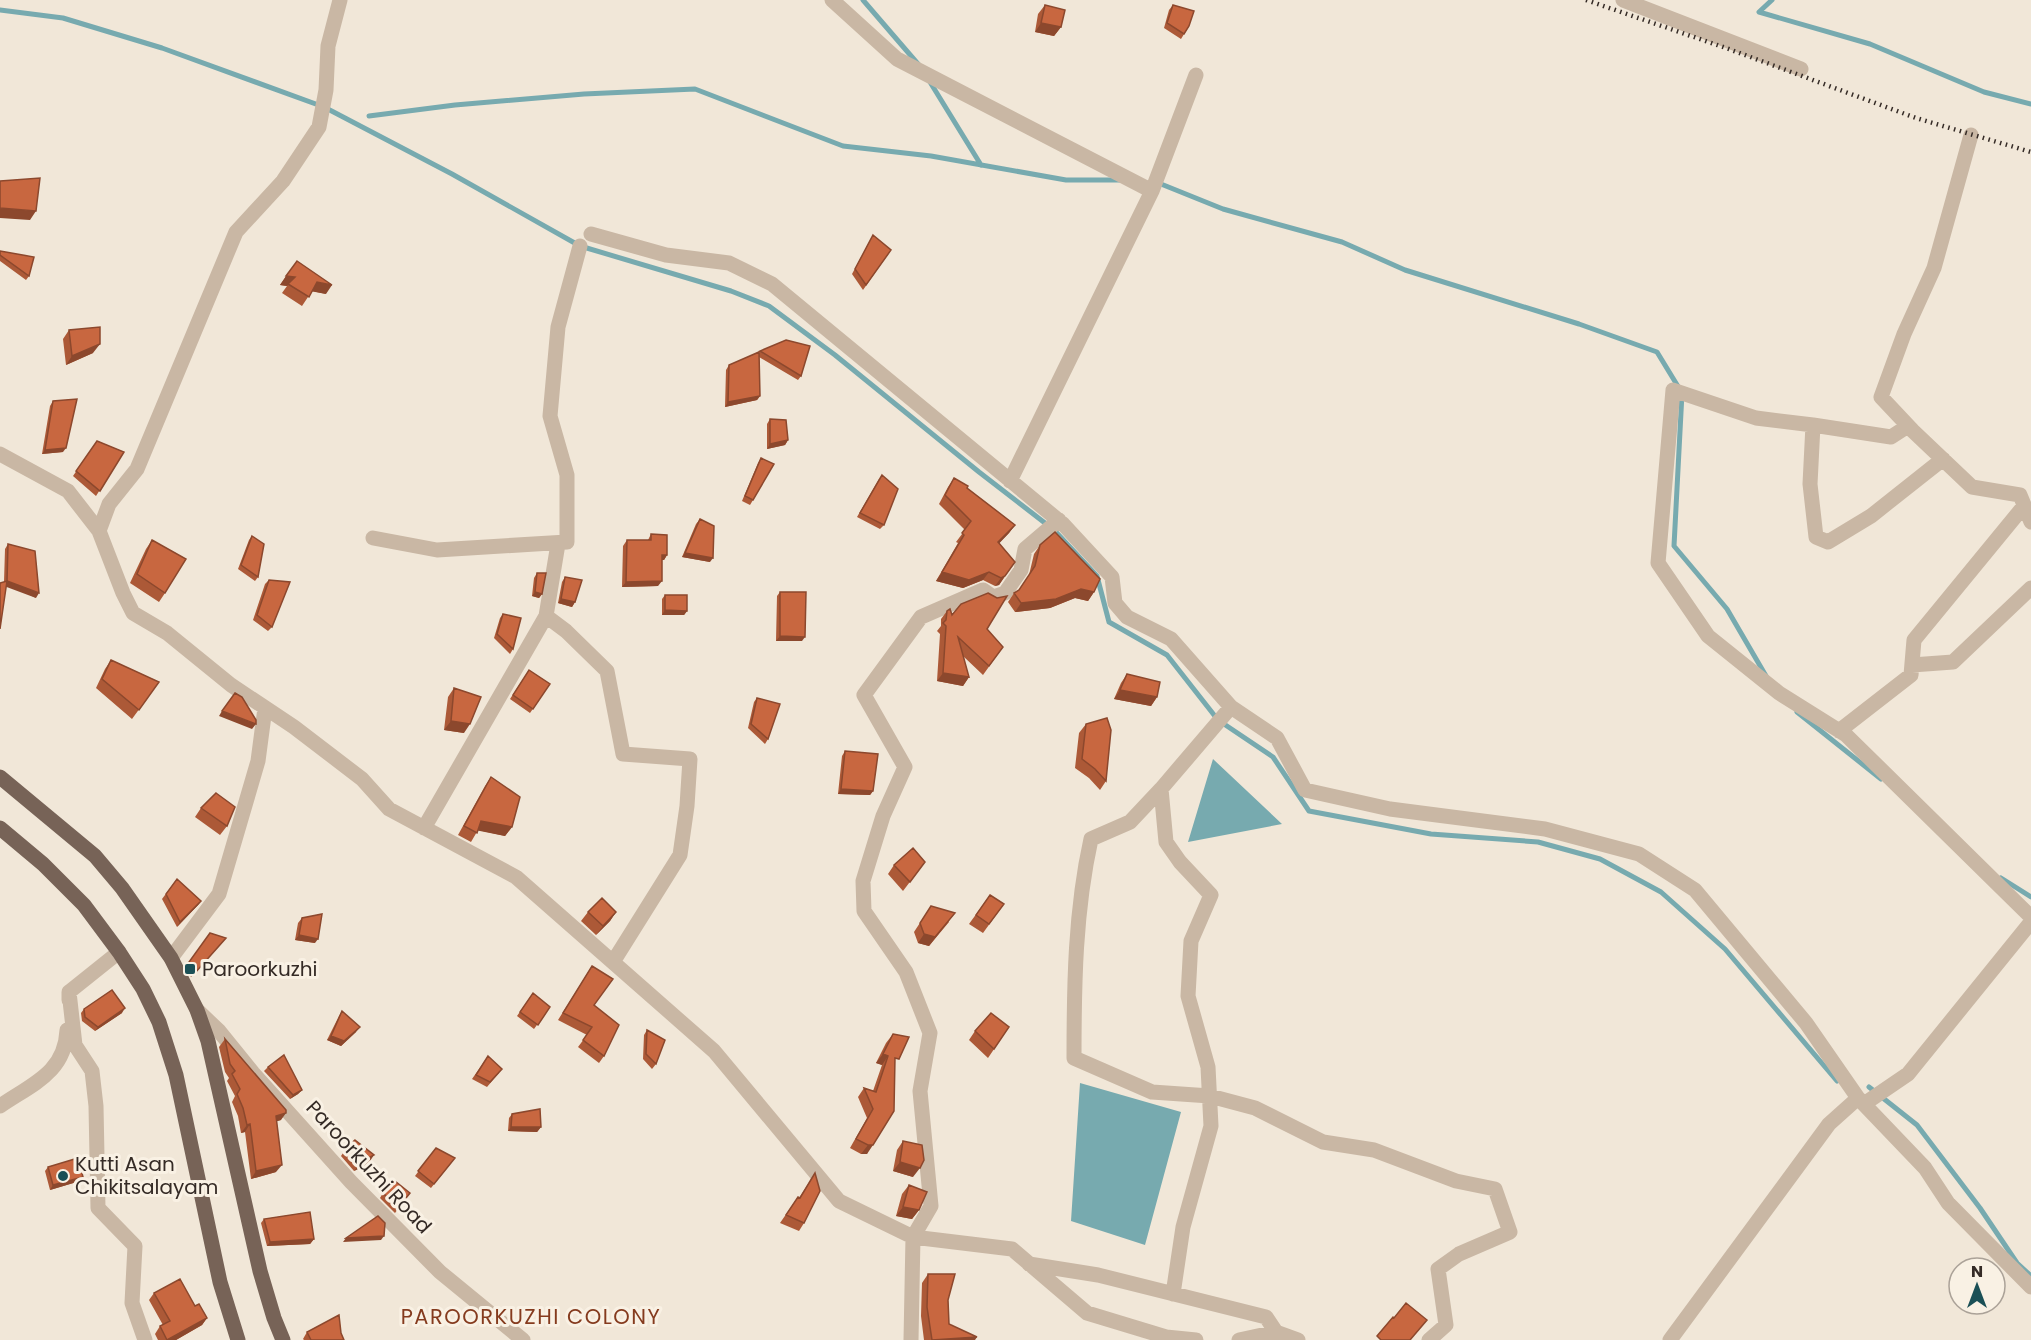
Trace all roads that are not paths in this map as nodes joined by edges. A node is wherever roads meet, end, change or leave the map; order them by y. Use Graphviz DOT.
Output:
graph roads {
  1 [pos="340,0"];
  2 [pos="832,0"];
  3 [pos="1623,0"];
  4 [pos="1801,69"];
  5 [pos="1196,75"];
  6 [pos="1971,135"];
  7 [pos="1152,191"];
  8 [pos="591,234"];
  9 [pos="580,246"];
  10 [pos="1813,425"];
  11 [pos="1908,426"];
  12 [pos="0,454"];
  13 [pos="1942,459"];
  14 [pos="1010,481"];
  15 [pos="2024,506"];
  16 [pos="1059,520"];
  17 [pos="2031,522"];
  18 [pos="99,531"];
  19 [pos="373,538"];
  20 [pos="558,544"];
  21 [pos="2031,588"];
  22 [pos="546,616"];
  23 [pos="1912,665"];
  24 [pos="1231,707"];
  25 [pos="265,708"];
  26 [pos="1839,731"];
  27 [pos="0,777"];
  28 [pos="1161,789"];
  29 [pos="0,828"];
  30 [pos="424,828"];
  31 [pos="2031,919"];
  32 [pos="119,952"];
  33 [pos="171,958"];
  34 [pos="613,962"];
  35 [pos="69,992"];
  36 [pos="197,1010"];
  37 [pos="1210,1096"];
  38 [pos="1863,1101"];
  39 [pos="0,1106"];
  40 [pos="913,1237"];
  41 [pos="1029,1264"];
  42 [pos="2031,1287"];
  43 [pos="1173,1294"];
  44 [pos="1276,1332"];
  45 [pos="1673,1339"];
  46 [pos="145,1340"];
  47 [pos="238,1340"];
  48 [pos="283,1340"];
  49 [pos="523,1340"];
  50 [pos="911,1340"];
  51 [pos="1196,1340"];
  52 [pos="1239,1340"];
  53 [pos="1298,1340"];
  54 [pos="1429,1340"];
  1 -- 18 [label="street"];
  2 -- 7 [label="street"];
  3 -- 4 [label="street"];
  5 -- 7 [label="street"];
  6 -- 11 [label="street"];
  7 -- 14 [label="street"];
  8 -- 14 [label="street"];
  9 -- 20 [label="street"];
  10 -- 11 [label="street"];
  10 -- 13 [label="street"];
  10 -- 26 [label="street"];
  11 -- 13 [label="street"];
  12 -- 18 [label="street"];
  13 -- 15 [label="street"];
  14 -- 16 [label="street"];
  15 -- 17 [label="street"];
  15 -- 23 [label="street"];
  16 -- 24 [label="street"];
  16 -- 40 [label="street"];
  18 -- 25 [label="street"];
  19 -- 20 [label="street"];
  20 -- 22 [label="street"];
  21 -- 23 [label="street"];
  22 -- 30 [label="street"];
  22 -- 34 [label="street"];
  23 -- 26 [label="street"];
  24 -- 28 [label="street"];
  24 -- 38 [label="street"];
  25 -- 30 [label="street"];
  25 -- 33 [label="street"];
  26 -- 31 [label="street"];
  27 -- 33 [label="main road"];
  28 -- 37 [label="street"];
  28 -- 37 [label="street"];
  29 -- 32 [label="main road"];
  30 -- 34 [label="street"];
  31 -- 38 [label="street"];
  32 -- 35 [label="street"];
  32 -- 47 [label="main road"];
  33 -- 36 [label="main road"];
  34 -- 40 [label="street"];
  35 -- 39 [label="street"];
  35 -- 46 [label="street"];
  36 -- 48 [label="main road"];
  36 -- 49 [label="street, Paroorkuzhi Road"];
  37 -- 43 [label="street"];
  37 -- 54 [label="street"];
  38 -- 42 [label="street"];
  38 -- 45 [label="street"];
  40 -- 41 [label="street"];
  40 -- 50 [label="street"];
  41 -- 43 [label="street"];
  41 -- 51 [label="street"];
  43 -- 44 [label="street"];
  44 -- 52 [label="street"];
  44 -- 53 [label="street"];
}
